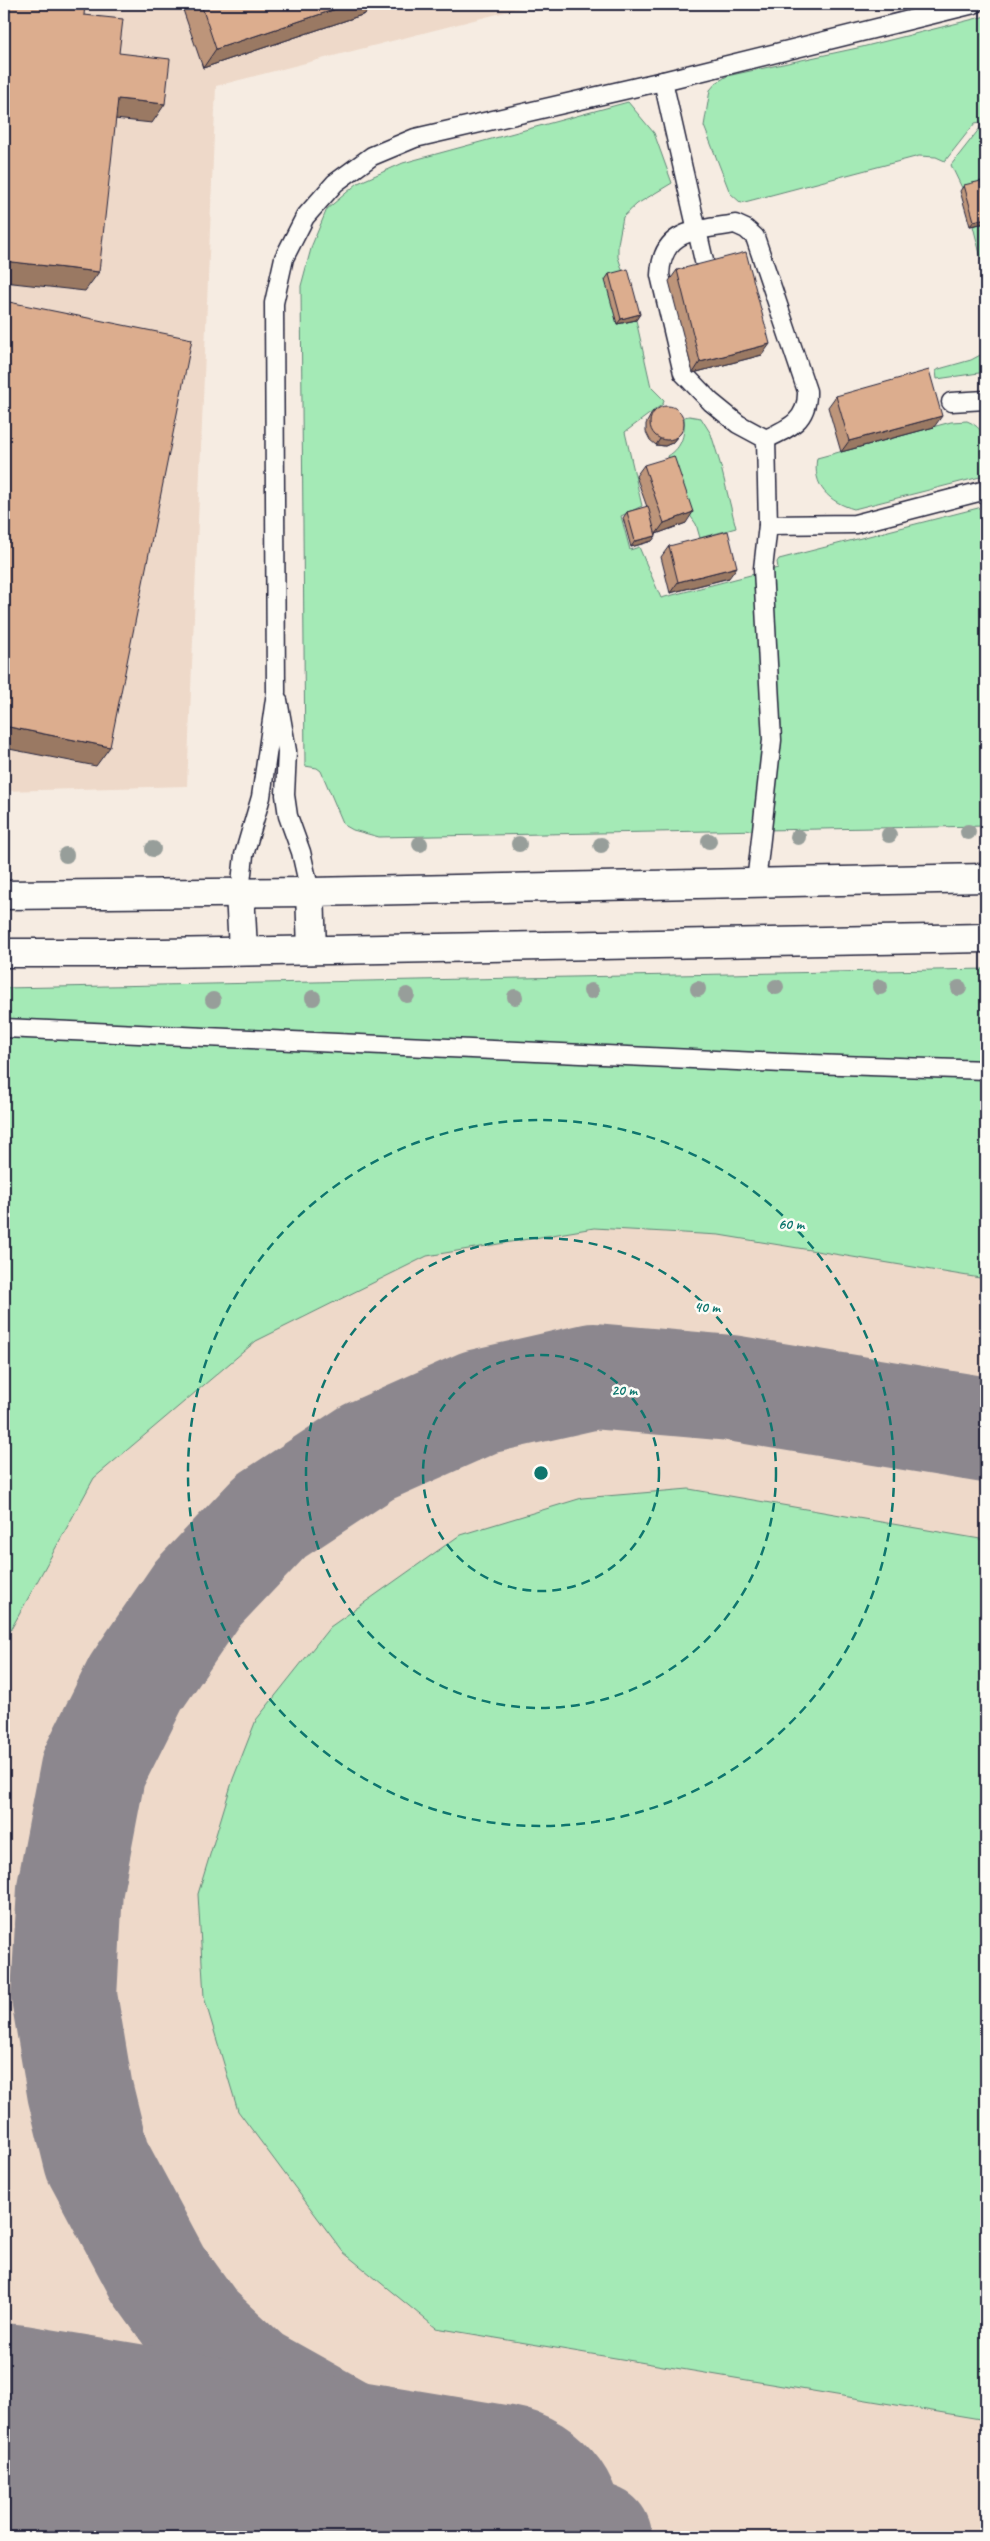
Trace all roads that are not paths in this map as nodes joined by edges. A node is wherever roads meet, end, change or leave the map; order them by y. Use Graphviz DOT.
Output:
graph roads {
  1 [pos="974,4"];
  2 [pos="663,81"];
  3 [pos="698,231"];
  4 [pos="704,262"];
  5 [pos="986,400"];
  6 [pos="951,402"];
  7 [pos="766,439"];
  8 [pos="986,490"];
  9 [pos="768,525"];
  10 [pos="276,692"];
  11 [pos="986,878"];
  12 [pos="756,883"];
  13 [pos="240,892"];
  14 [pos="310,892"];
  15 [pos="4,895"];
  16 [pos="986,938"];
  17 [pos="243,950"];
  18 [pos="312,950"];
  19 [pos="4,953"];
  20 [pos="4,1028"];
  21 [pos="986,1070"];
  1 -- 2 [label="lane"];
  2 -- 3 [label="lane"];
  2 -- 10 [label="lane"];
  3 -- 4 [label="lane"];
  3 -- 7 [label="lane"];
  3 -- 7 [label="lane"];
  5 -- 6 [label="lane"];
  7 -- 9 [label="lane"];
  8 -- 9 [label="lane"];
  9 -- 12 [label="lane"];
  10 -- 13 [label="lane"];
  10 -- 14 [label="lane"];
  11 -- 12 [label="street"];
  12 -- 14 [label="street"];
  13 -- 14 [label="street"];
  13 -- 15 [label="street"];
  13 -- 17 [label="street"];
  14 -- 18 [label="street"];
  16 -- 18 [label="street"];
  17 -- 18 [label="street"];
  17 -- 19 [label="street"];
  20 -- 21 [label="lane"];
}
